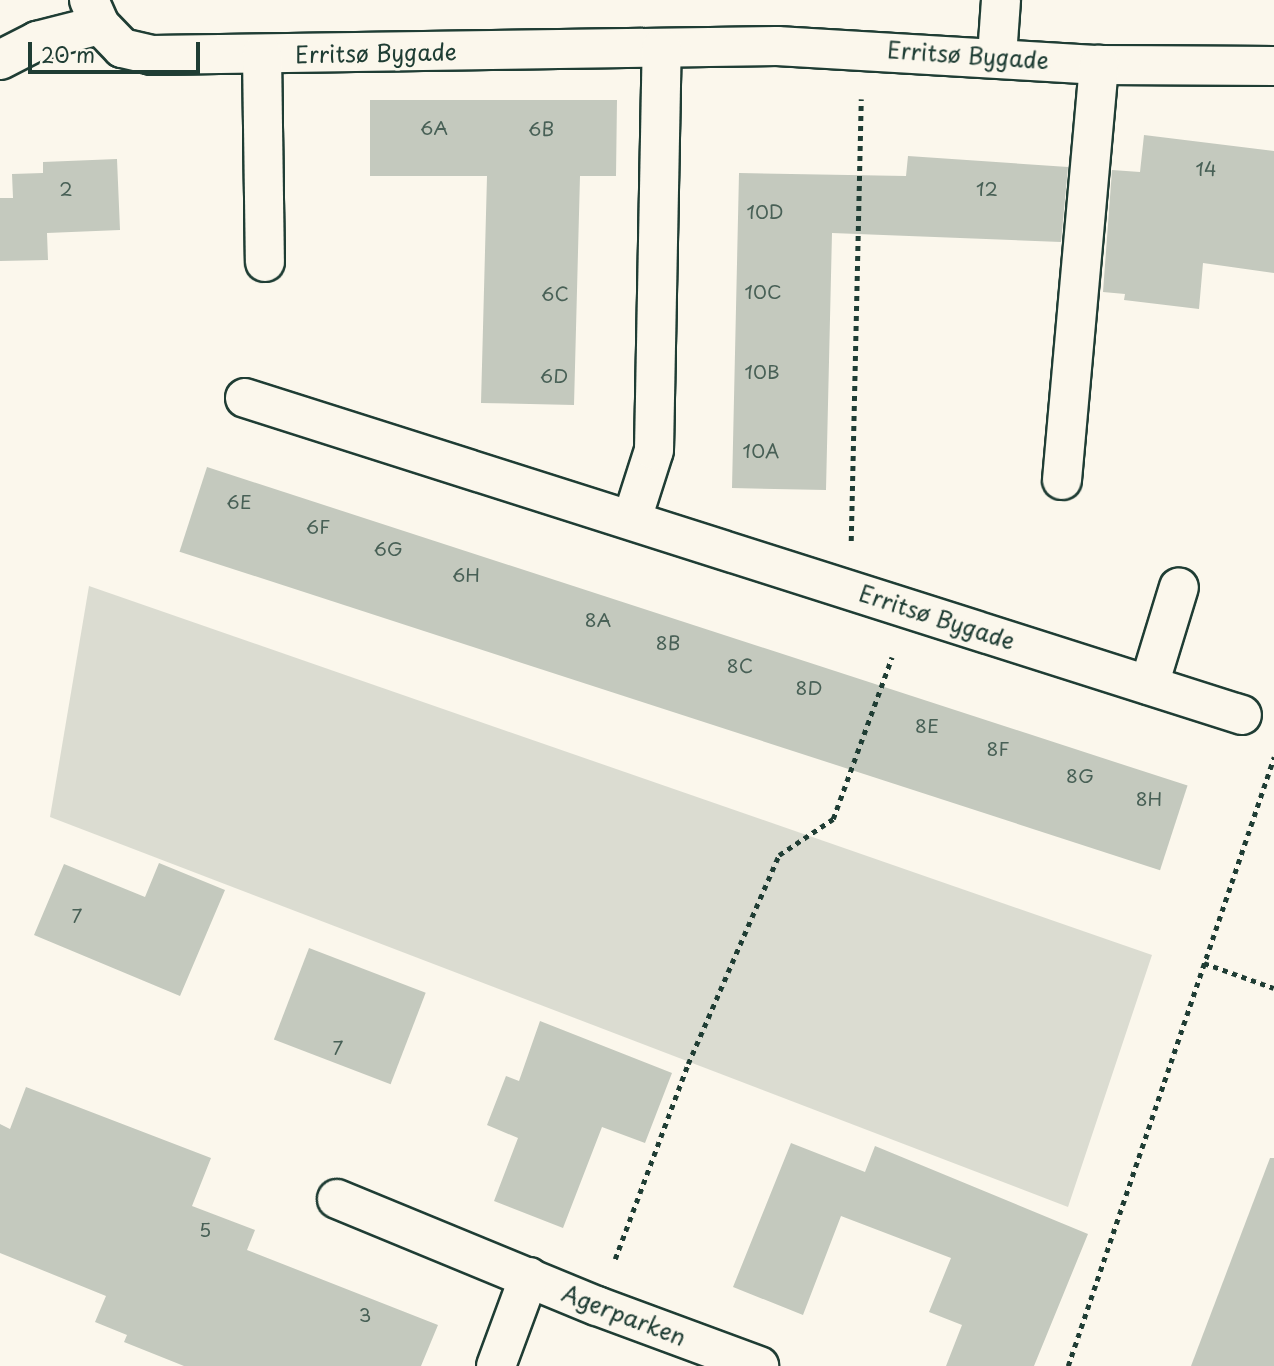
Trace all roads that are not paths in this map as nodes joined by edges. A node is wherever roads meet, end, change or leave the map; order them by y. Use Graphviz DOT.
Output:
graph roads {
  1 [pos="1001,0"];
  2 [pos="95,12"];
  3 [pos="662,48"];
  4 [pos="262,54"];
  5 [pos="997,56"];
  6 [pos="0,60"];
  7 [pos="1100,65"];
  8 [pos="1274,66"];
  9 [pos="265,262"];
  10 [pos="245,398"];
  11 [pos="1062,480"];
  12 [pos="632,519"];
  13 [pos="1179,587"];
  14 [pos="1149,685"];
  15 [pos="1242,715"];
  16 [pos="337,1199"];
  17 [pos="529,1277"];
  18 [pos="496,1366"];
  19 [pos="759,1366"];
  1 -- 5 [label="street"];
  2 -- 4 [label="street, Erritsø Bygade"];
  2 -- 6 [label="street"];
  3 -- 4 [label="street, Erritsø Bygade"];
  3 -- 5 [label="street, Erritsø Bygade"];
  3 -- 12 [label="street"];
  4 -- 9 [label="street"];
  5 -- 7 [label="street, Erritsø Bygade"];
  7 -- 8 [label="street, Erritsø Bygade"];
  7 -- 11 [label="street"];
  10 -- 12 [label="street, Erritsø Bygade"];
  12 -- 14 [label="street, Erritsø Bygade"];
  13 -- 14 [label="street"];
  14 -- 15 [label="street, Erritsø Bygade"];
  16 -- 17 [label="street, Agerparken"];
  17 -- 18 [label="street"];
  17 -- 19 [label="street, Agerparken"];
}
